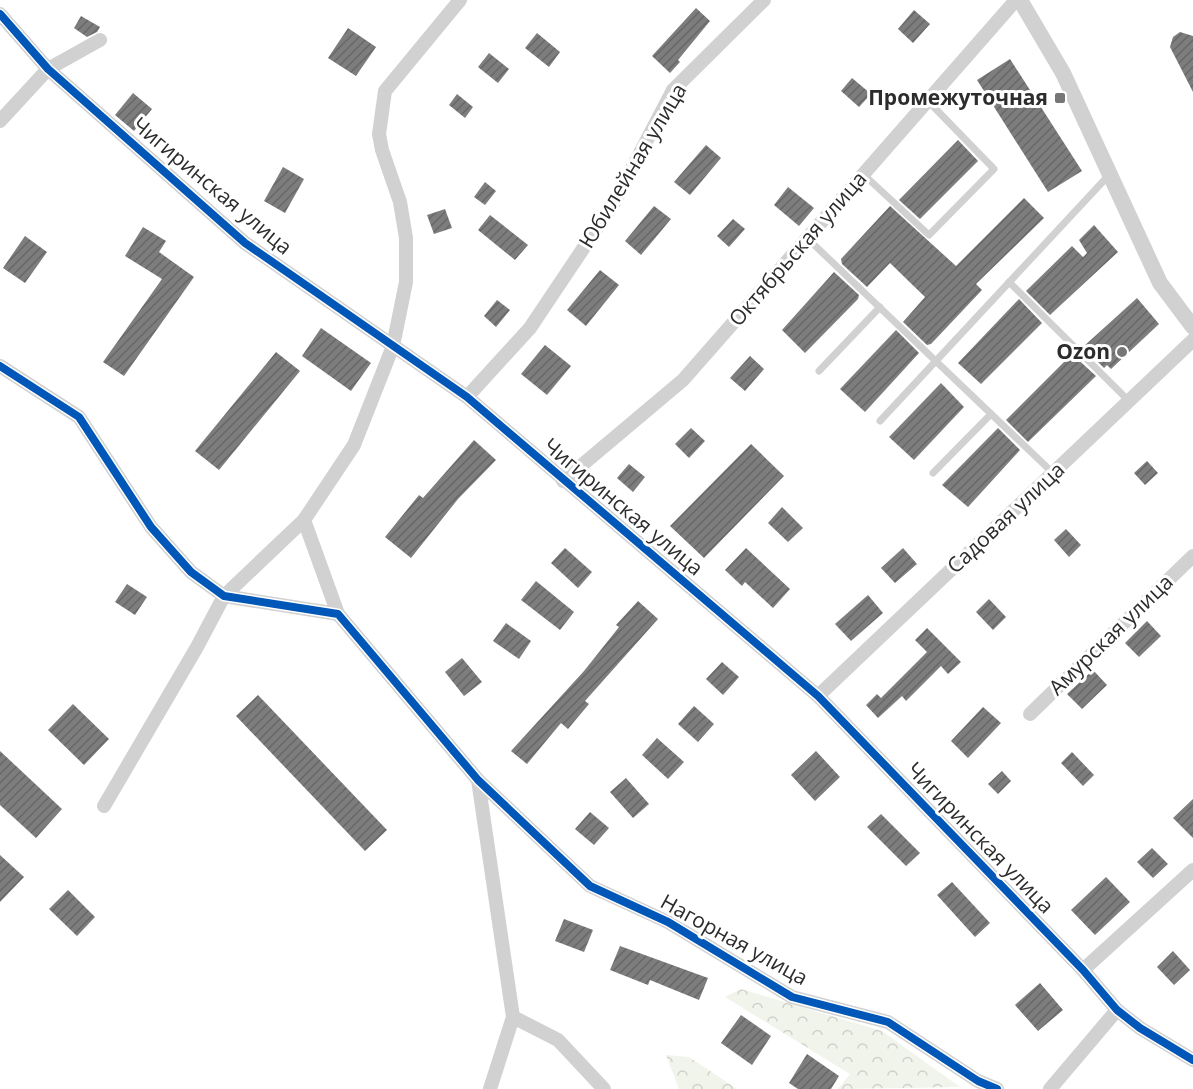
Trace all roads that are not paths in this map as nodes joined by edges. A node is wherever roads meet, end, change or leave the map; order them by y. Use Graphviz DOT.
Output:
graph roads {
  1 [pos="460,0"];
  2 [pos="764,0"];
  3 [pos="1018,0"];
  4 [pos="0,14"];
  5 [pos="100,40"];
  6 [pos="48,69"];
  7 [pos="927,100"];
  8 [pos="0,121"];
  9 [pos="863,174"];
  10 [pos="1109,175"];
  11 [pos="807,238"];
  12 [pos="1010,282"];
  13 [pos="880,307"];
  14 [pos="1193,327"];
  15 [pos="1193,340"];
  16 [pos="393,346"];
  17 [pos="936,361"];
  18 [pos="0,366"];
  19 [pos="819,372"];
  20 [pos="467,397"];
  21 [pos="1129,401"];
  22 [pos="991,414"];
  23 [pos="880,421"];
  24 [pos="933,473"];
  25 [pos="1053,473"];
  26 [pos="563,481"];
  27 [pos="304,520"];
  28 [pos="1193,556"];
  29 [pos="224,596"];
  30 [pos="338,614"];
  31 [pos="818,696"];
  32 [pos="1030,714"];
  33 [pos="478,780"];
  34 [pos="104,806"];
  35 [pos="1193,870"];
  36 [pos="1083,970"];
  37 [pos="1117,1010"];
  38 [pos="513,1017"];
  39 [pos="1193,1060"];
  40 [pos="490,1089"];
  41 [pos="604,1089"];
  42 [pos="997,1089"];
  43 [pos="1050,1089"];
  1 -- 16 [label="street"];
  2 -- 20 [label="street, Юбилейная улица"];
  3 -- 7 [label="street, Октябрьская улица"];
  3 -- 10 [label="street"];
  4 -- 6 [label="street, Чигиринская улица"];
  5 -- 6 [label="street"];
  6 -- 8 [label="street"];
  6 -- 16 [label="street, Чигиринская улица"];
  7 -- 9 [label="street, Октябрьская улица"];
  7 -- 9 [label="lane"];
  9 -- 11 [label="street, Октябрьская улица"];
  10 -- 12 [label="lane"];
  10 -- 14 [label="street"];
  11 -- 13 [label="lane"];
  11 -- 26 [label="street, Октябрьская улица"];
  12 -- 17 [label="lane"];
  12 -- 21 [label="lane"];
  13 -- 17 [label="lane"];
  13 -- 19 [label="lane"];
  15 -- 21 [label="street, Садовая улица"];
  16 -- 20 [label="street, Чигиринская улица"];
  16 -- 27 [label="street"];
  17 -- 22 [label="lane"];
  17 -- 23 [label="lane"];
  18 -- 29 [label="street"];
  20 -- 26 [label="street, Чигиринская улица"];
  21 -- 25 [label="street, Садовая улица"];
  22 -- 24 [label="lane"];
  22 -- 25 [label="lane"];
  25 -- 31 [label="street, Садовая улица"];
  26 -- 31 [label="street, Чигиринская улица"];
  27 -- 29 [label="street"];
  27 -- 30 [label="street"];
  28 -- 32 [label="street, Амурская улица"];
  29 -- 30 [label="street"];
  29 -- 34 [label="street"];
  30 -- 33 [label="street, Нагорная улица"];
  31 -- 36 [label="street, Чигиринская улица"];
  33 -- 38 [label="street"];
  33 -- 42 [label="street, Нагорная улица"];
  35 -- 36 [label="street"];
  36 -- 37 [label="street, Чигиринская улица"];
  37 -- 39 [label="street, Чигиринская улица"];
  37 -- 43 [label="street"];
  38 -- 40 [label="street"];
  38 -- 41 [label="street"];
}
